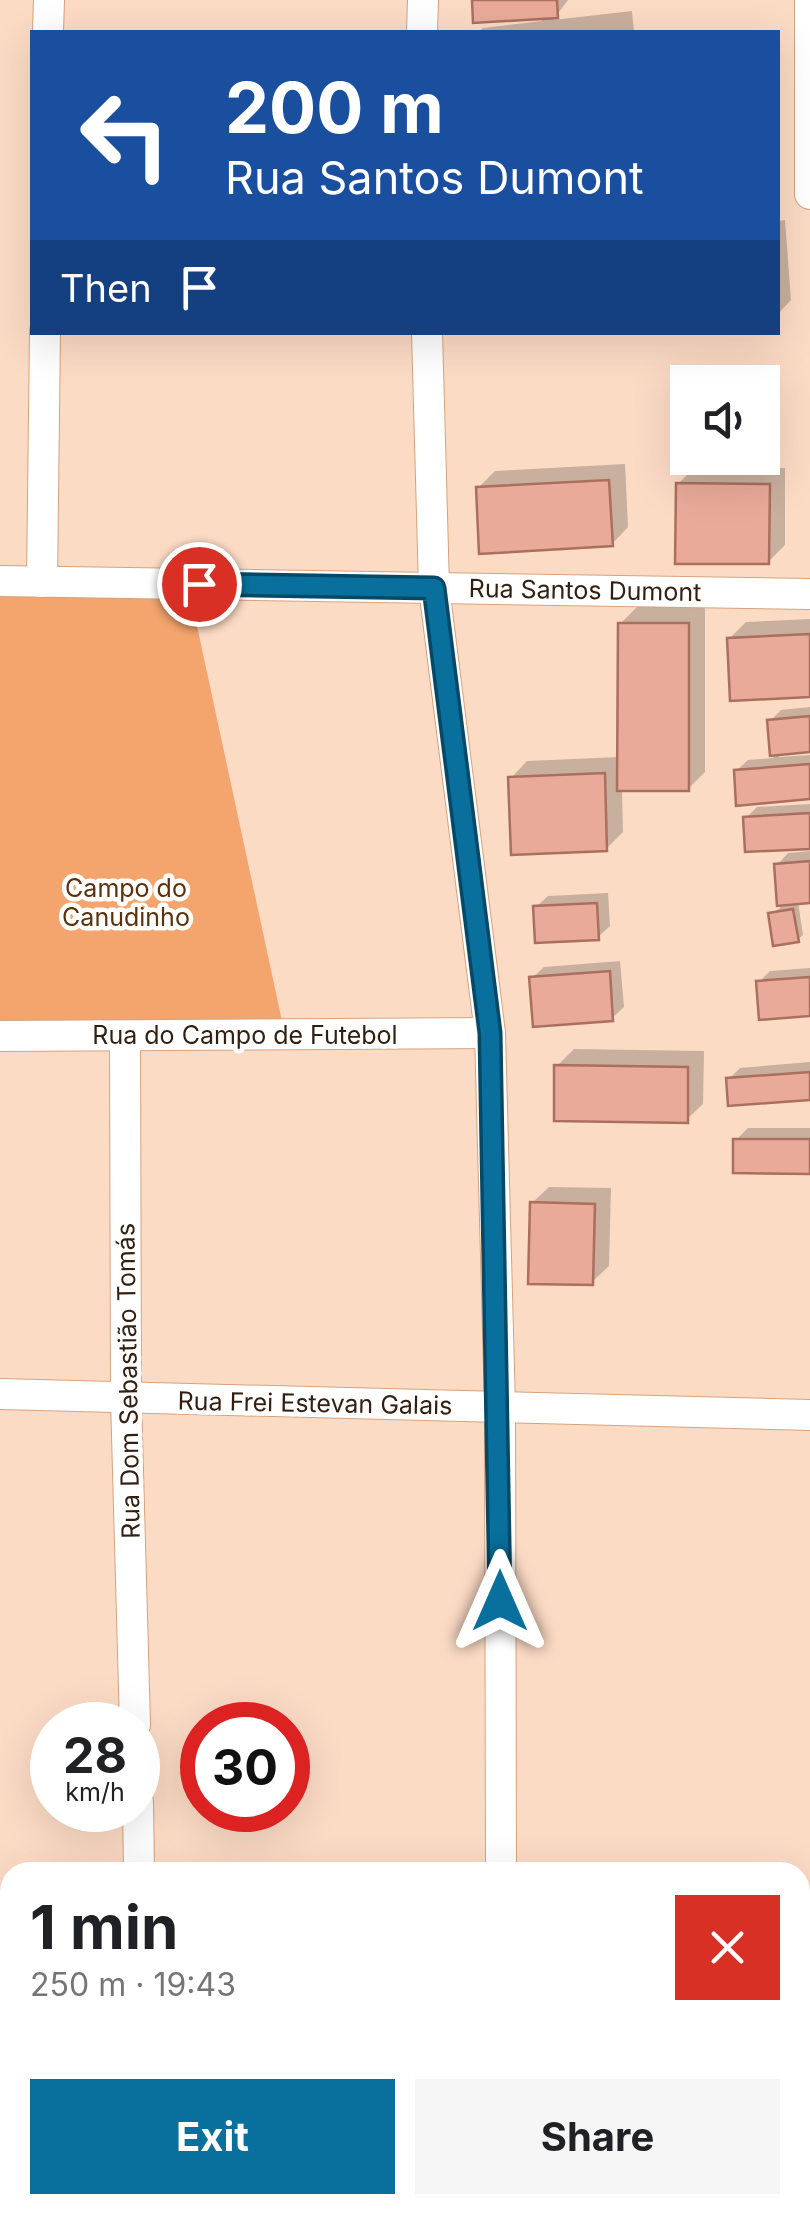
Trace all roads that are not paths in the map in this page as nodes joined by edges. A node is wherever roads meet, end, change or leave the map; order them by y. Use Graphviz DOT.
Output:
graph roads {
  1 [pos="49,0"];
  2 [pos="422,0"];
  3 [pos="810,0"];
  4 [pos="48,30"];
  5 [pos="422,30"];
  6 [pos="810,194"];
  7 [pos="45,335"];
  8 [pos="427,335"];
  9 [pos="0,582"];
  10 [pos="42,582"];
  11 [pos="434,588"];
  12 [pos="810,594"];
  13 [pos="490,1033"];
  14 [pos="0,1036"];
  15 [pos="125,1036"];
  16 [pos="0,1394"];
  17 [pos="126,1398"];
  18 [pos="500,1407"];
  19 [pos="810,1415"];
  20 [pos="135,1702"];
  21 [pos="139,1832"];
  22 [pos="140,1862"];
  23 [pos="501,1862"];
  1 -- 4 [label="street"];
  2 -- 5 [label="street"];
  3 -- 6 [label="street"];
  7 -- 10 [label="street"];
  8 -- 11 [label="street"];
  9 -- 10 [label="street, Rua Santos Dumont"];
  10 -- 11 [label="street, Rua Santos Dumont"];
  11 -- 12 [label="street, Rua Santos Dumont"];
  11 -- 13 [label="street"];
  13 -- 15 [label="street, Rua do Campo de Futebol"];
  13 -- 18 [label="street"];
  14 -- 15 [label="street, Rua do Campo de Futebol"];
  15 -- 17 [label="street, Rua Dom Sebastião Tomás"];
  16 -- 17 [label="street, Rua Frei Estevan Galais"];
  17 -- 18 [label="street, Rua Frei Estevan Galais"];
  17 -- 20 [label="street, Rua Dom Sebastião Tomás"];
  18 -- 19 [label="street, Rua Frei Estevan Galais"];
  18 -- 23 [label="street"];
  21 -- 22 [label="street"];
}
